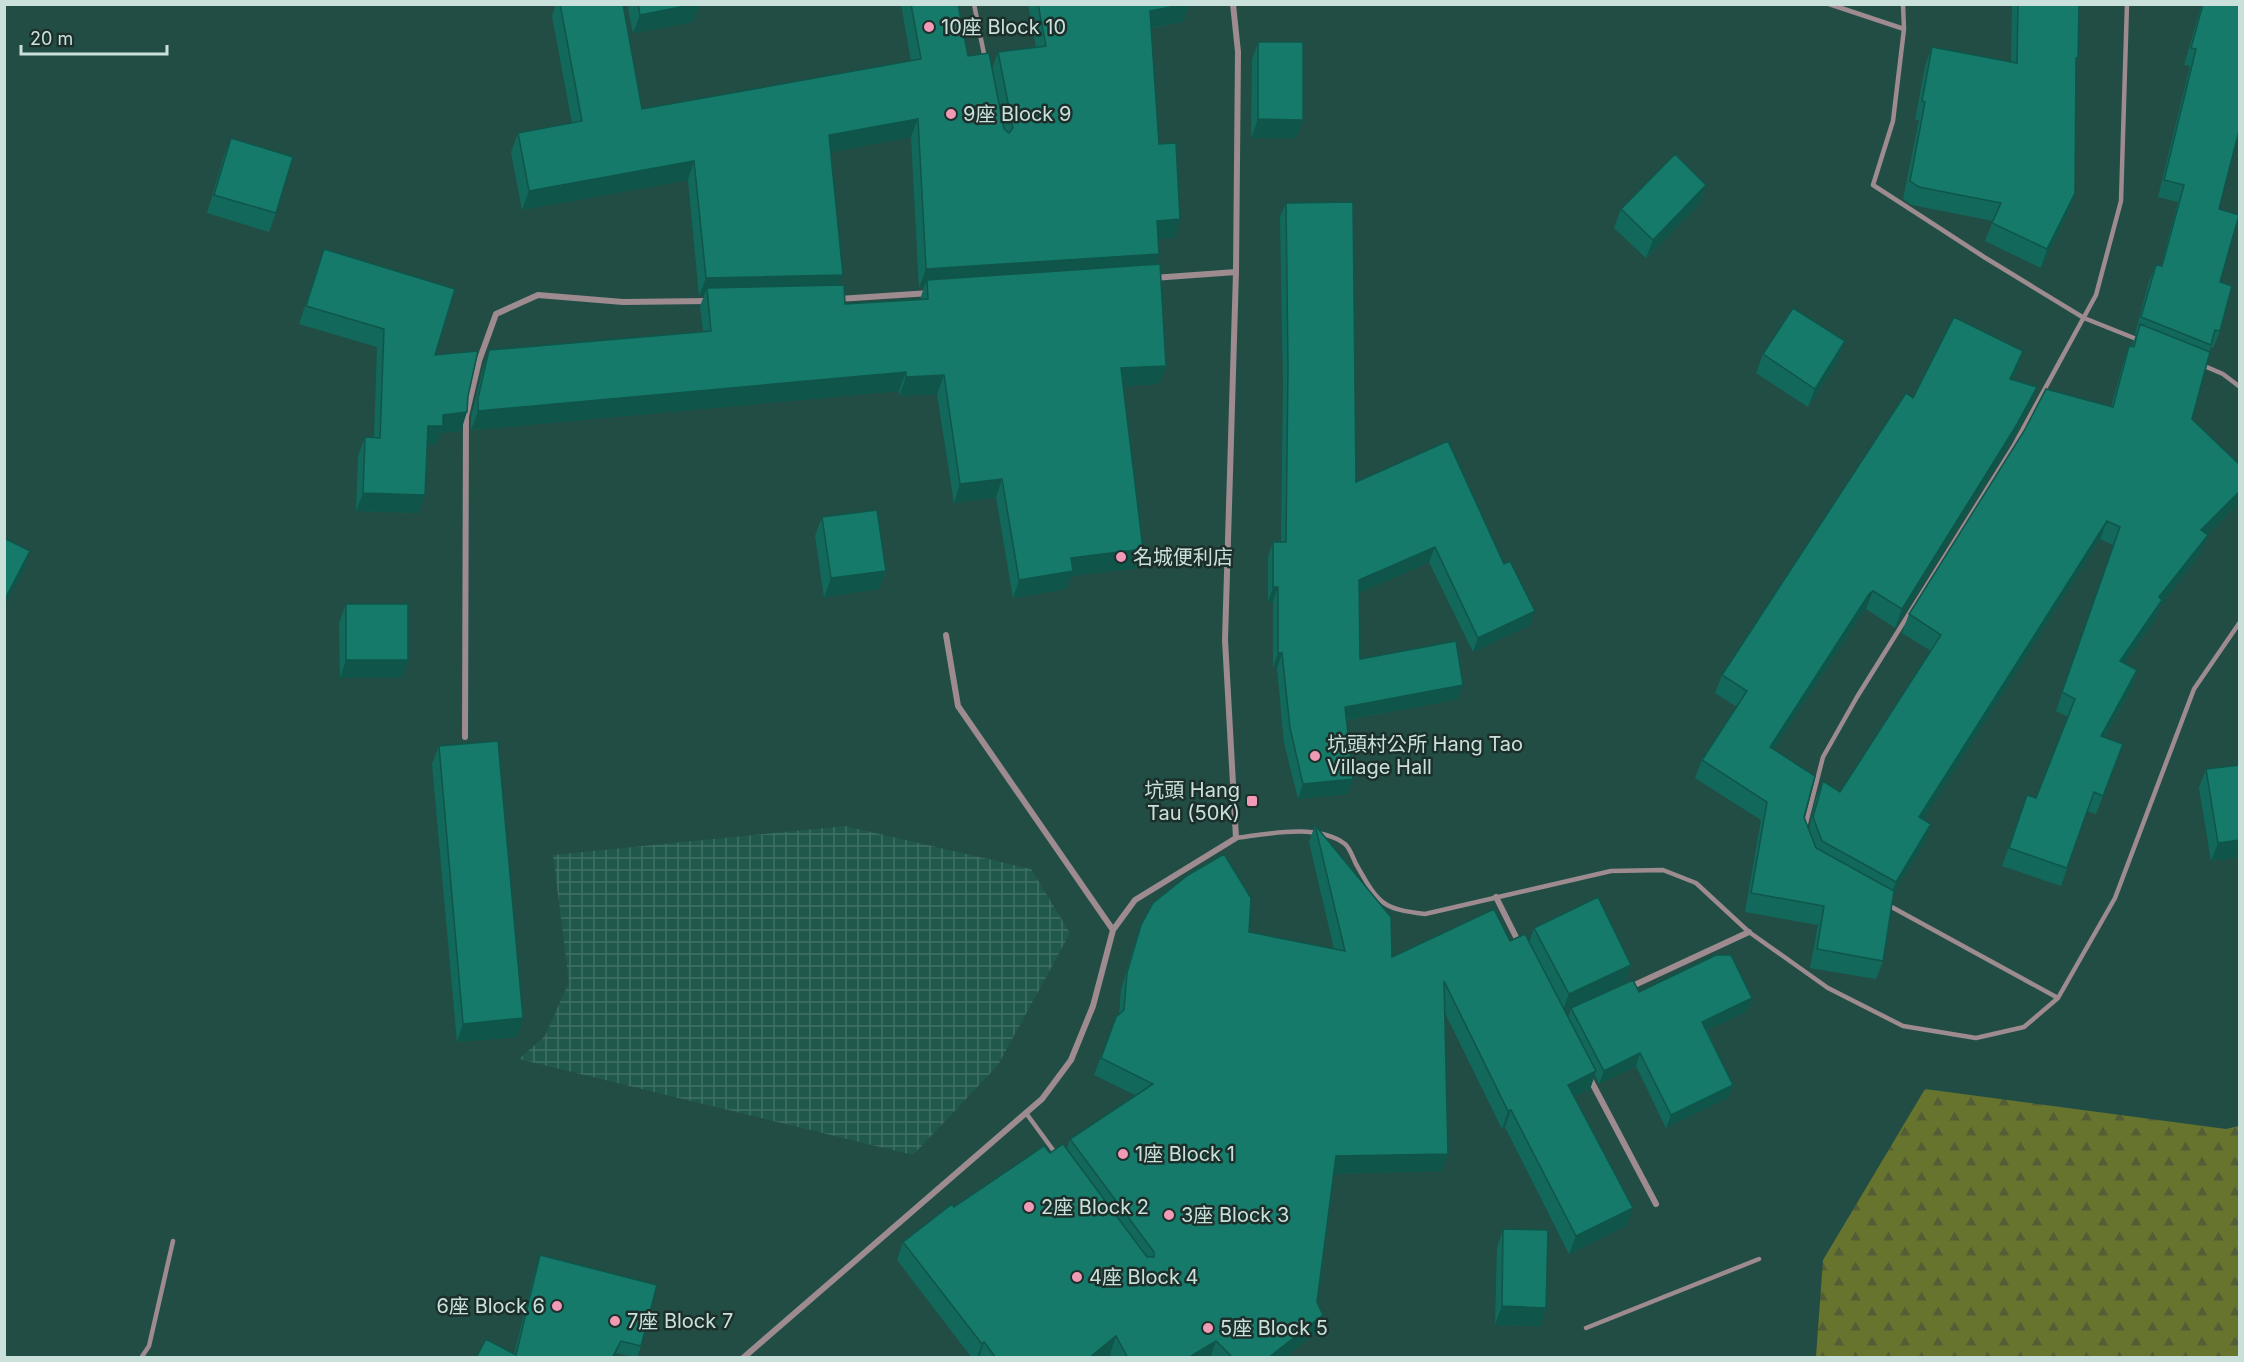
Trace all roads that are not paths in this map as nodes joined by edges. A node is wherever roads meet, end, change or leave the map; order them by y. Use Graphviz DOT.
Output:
graph roads {
  1 [pos="974,4"];
  2 [pos="1233,4"];
  3 [pos="1829,4"];
  4 [pos="1903,4"];
  5 [pos="2127,4"];
  6 [pos="1904,29"];
  7 [pos="987,70"];
  8 [pos="1236,272"];
  9 [pos="1142,278"];
  10 [pos="943,292"];
  11 [pos="826,299"];
  12 [pos="718,301"];
  13 [pos="2084,318"];
  14 [pos="2148,344"];
  15 [pos="2191,361"];
  16 [pos="2240,387"];
  17 [pos="2240,622"];
  18 [pos="946,635"];
  19 [pos="465,737"];
  20 [pos="1802,836"];
  21 [pos="1236,838"];
  22 [pos="1496,897"];
  23 [pos="1884,903"];
  24 [pos="1113,930"];
  25 [pos="1749,932"];
  26 [pos="1522,948"];
  27 [pos="1622,990"];
  28 [pos="2058,998"];
  29 [pos="1586,1071"];
  30 [pos="1025,1112"];
  31 [pos="1063,1163"];
  32 [pos="1656,1204"];
  33 [pos="173,1241"];
  34 [pos="1759,1259"];
  35 [pos="1586,1328"];
  36 [pos="141,1358"];
  37 [pos="743,1358"];
  1 -- 7 [label="lane"];
  2 -- 8 [label="street"];
  3 -- 6 [label="lane"];
  4 -- 6 [label="lane"];
  5 -- 13 [label="lane"];
  6 -- 13 [label="lane"];
  8 -- 9 [label="street"];
  8 -- 21 [label="street"];
  10 -- 11 [label="street"];
  12 -- 19 [label="street"];
  13 -- 14 [label="lane"];
  13 -- 20 [label="lane"];
  15 -- 16 [label="lane"];
  17 -- 28 [label="lane"];
  18 -- 24 [label="street"];
  21 -- 22 [label="lane"];
  21 -- 24 [label="street"];
  22 -- 25 [label="lane"];
  22 -- 26 [label="street"];
  23 -- 28 [label="lane"];
  24 -- 30 [label="street"];
  25 -- 27 [label="street"];
  25 -- 28 [label="lane"];
  29 -- 32 [label="street"];
  30 -- 31 [label="lane"];
  30 -- 37 [label="street"];
  33 -- 36 [label="lane"];
  34 -- 35 [label="lane"];
}
